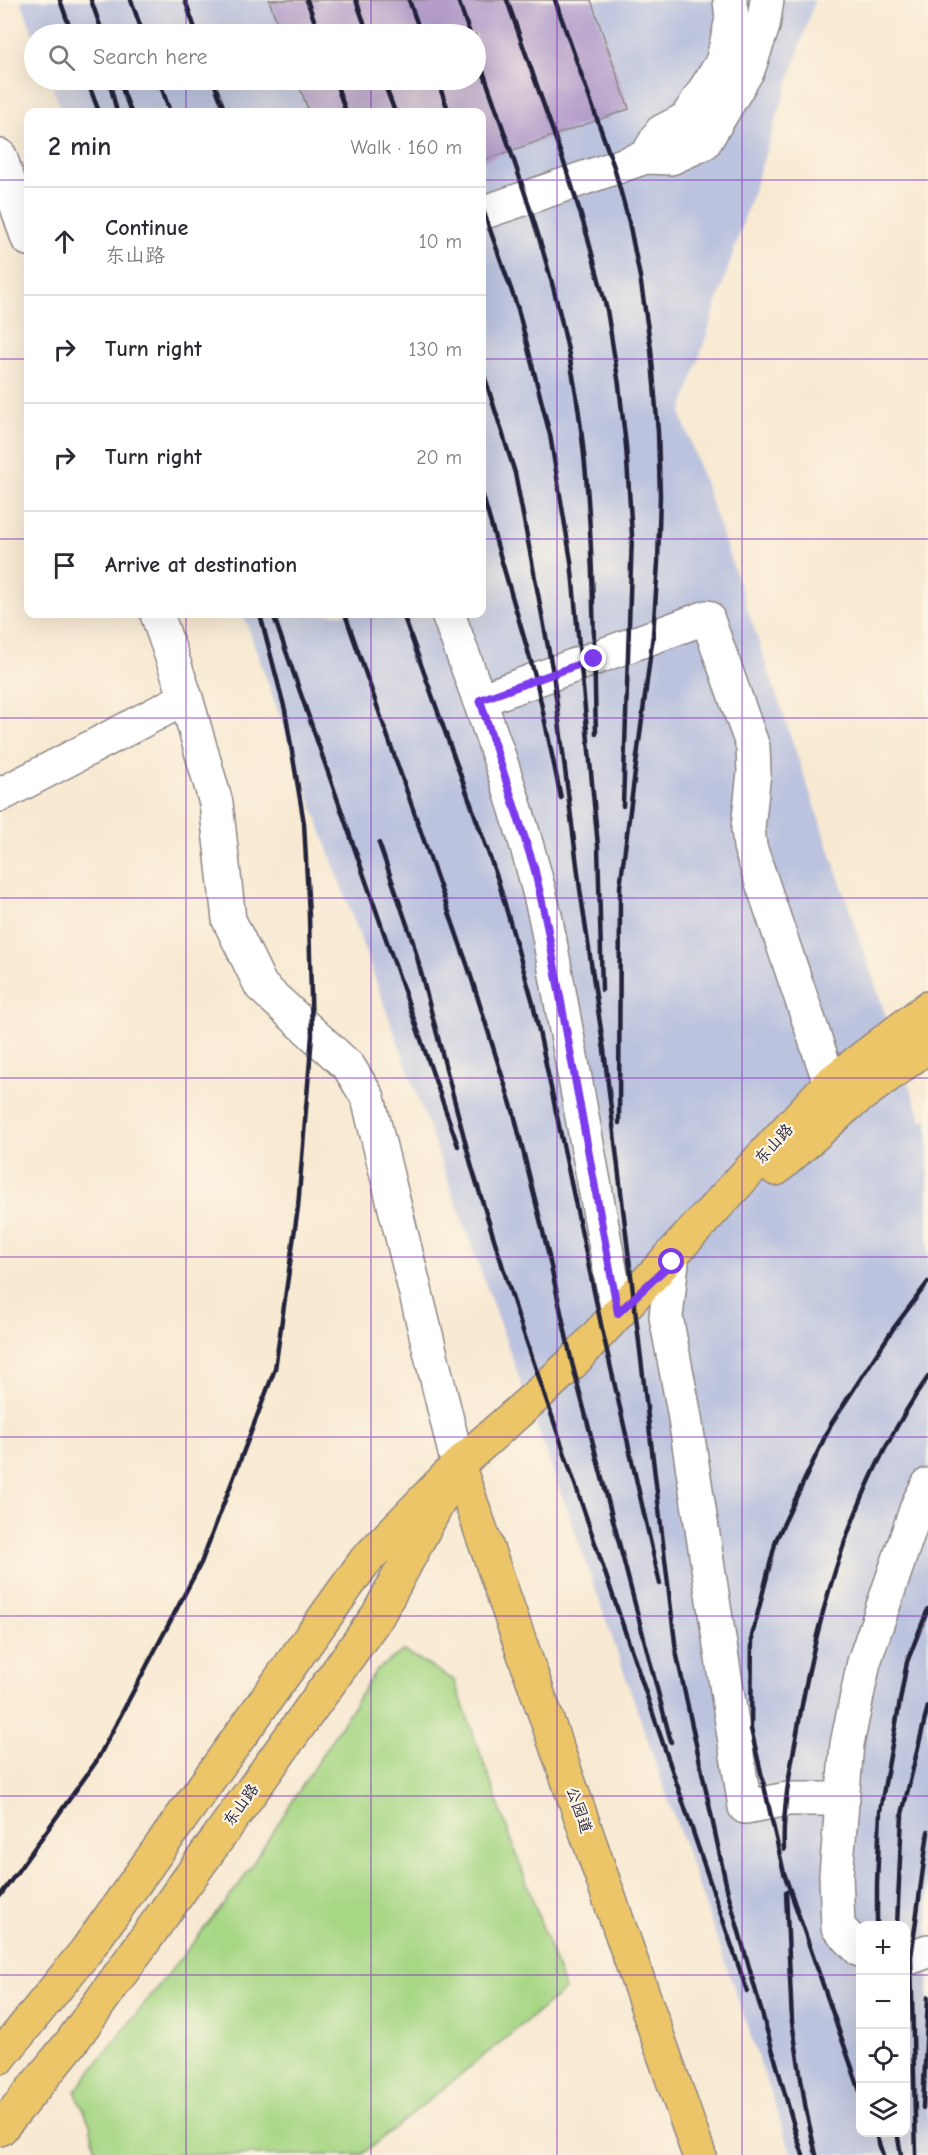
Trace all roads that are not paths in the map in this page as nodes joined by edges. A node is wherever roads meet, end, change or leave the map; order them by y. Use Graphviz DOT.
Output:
graph roads {
  1 [pos="730,0"];
  2 [pos="767,0"];
  3 [pos="0,156"];
  4 [pos="646,157"];
  5 [pos="486,212"];
  6 [pos="24,227"];
  7 [pos="158,618"];
  8 [pos="449,618"];
  9 [pos="186,698"];
  10 [pos="480,700"];
  11 [pos="0,795"];
  12 [pos="928,1008"];
  13 [pos="928,1046"];
  14 [pos="830,1083"];
  15 [pos="671,1259"];
  16 [pos="626,1305"];
  17 [pos="458,1465"];
  18 [pos="928,1485"];
  19 [pos="843,1799"];
  20 [pos="856,1945"];
  21 [pos="928,1951"];
  22 [pos="910,1958"];
  23 [pos="0,2057"];
  24 [pos="0,2129"];
  25 [pos="699,2155"];
  1 -- 4 [label="street"];
  2 -- 4 [label="street"];
  3 -- 6 [label="street"];
  4 -- 5 [label="street"];
  7 -- 9 [label="street"];
  8 -- 10 [label="street"];
  9 -- 11 [label="street"];
  9 -- 17 [label="street"];
  10 -- 14 [label="street"];
  10 -- 16 [label="street"];
  12 -- 14 [label="main road, 东山路"];
  13 -- 15 [label="main road, 东山路"];
  14 -- 15 [label="main road, 东山路"];
  15 -- 16 [label="main road, 东山路"];
  15 -- 19 [label="street"];
  16 -- 17 [label="main road, 东山路"];
  17 -- 23 [label="main road, 东山路"];
  17 -- 24 [label="main road, 东山路"];
  17 -- 25 [label="main road, 公园道"];
  18 -- 19 [label="street"];
  19 -- 20 [label="street"];
  21 -- 22 [label="street"];
}
